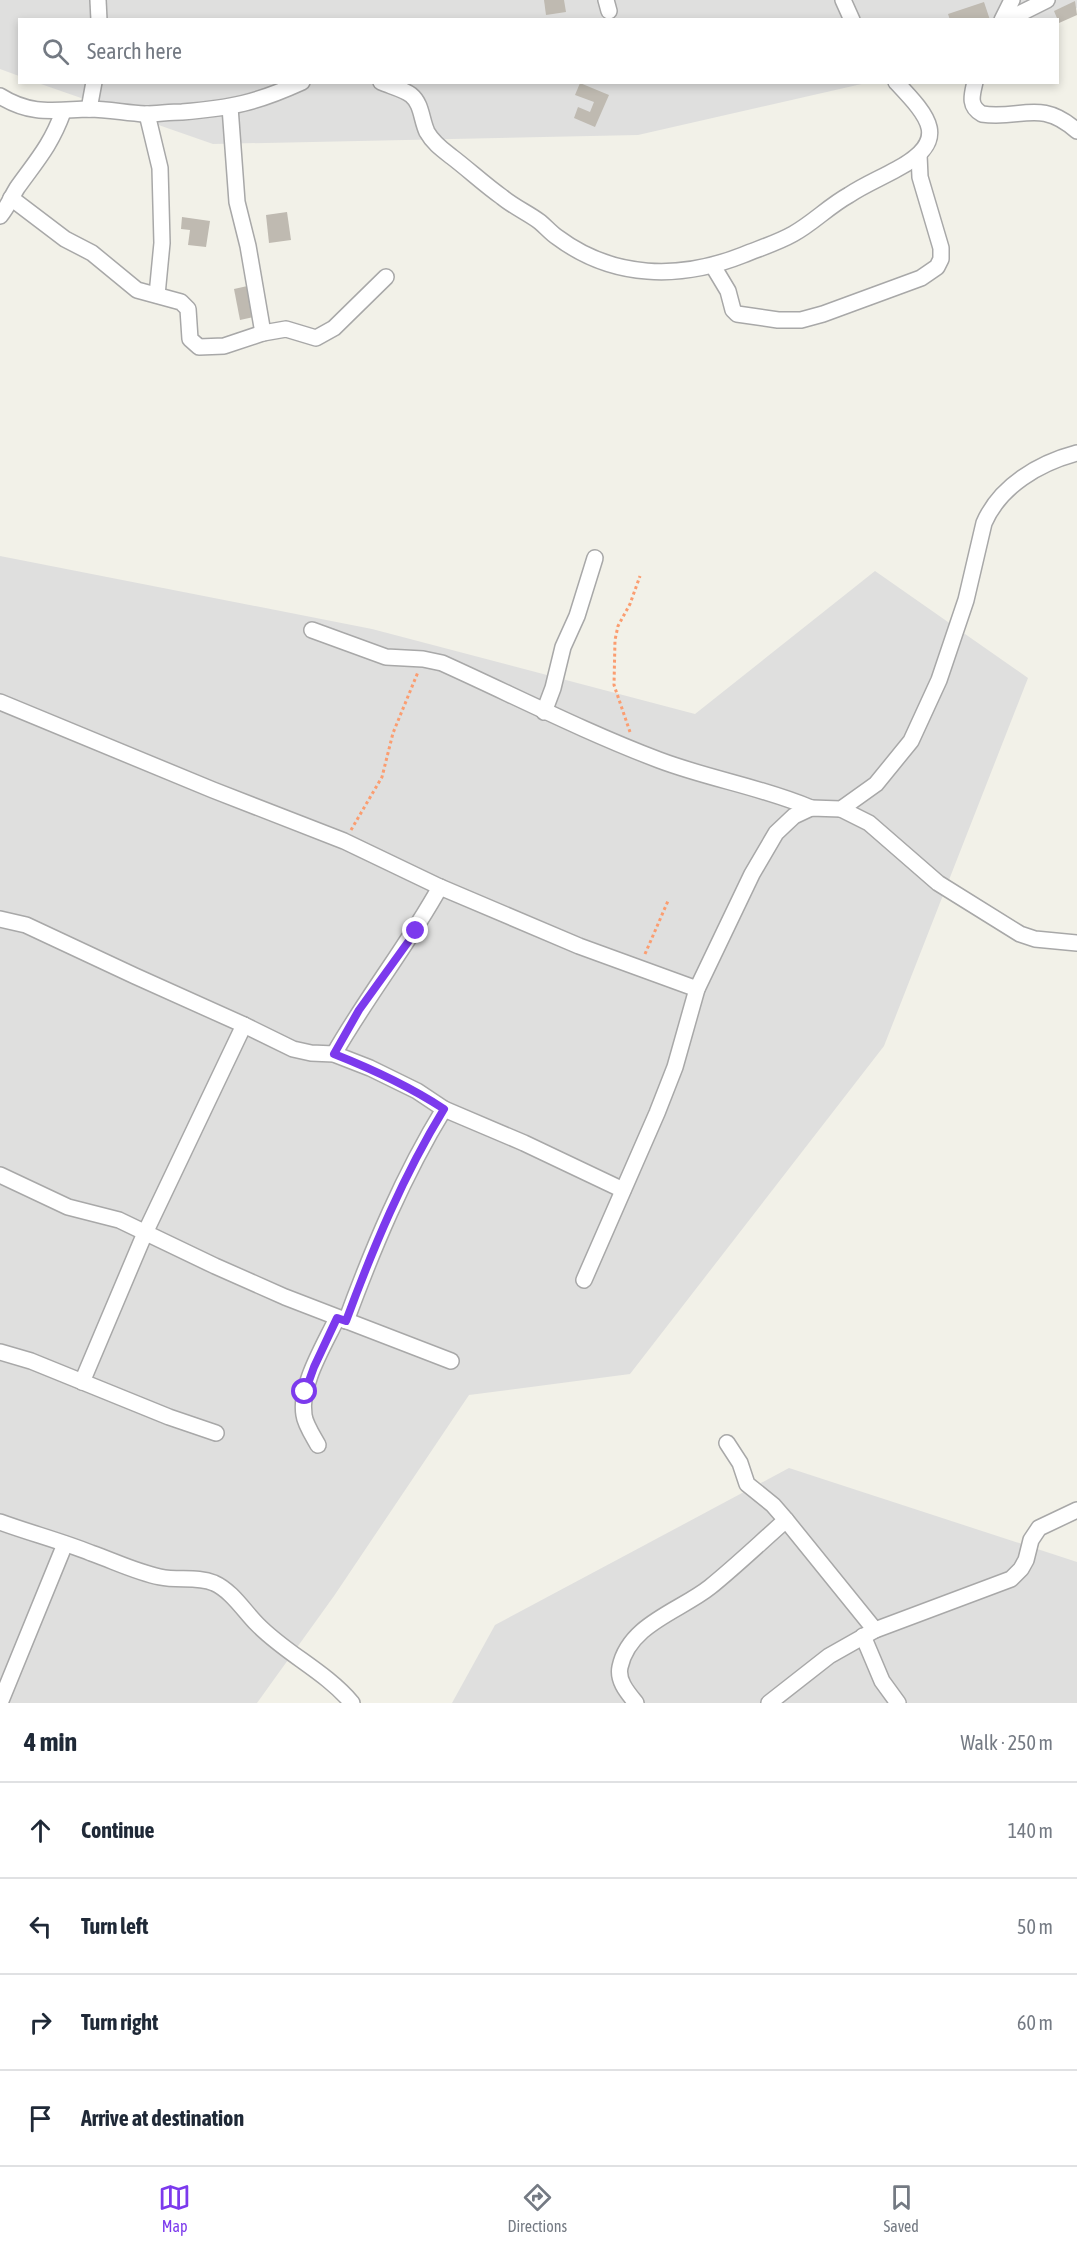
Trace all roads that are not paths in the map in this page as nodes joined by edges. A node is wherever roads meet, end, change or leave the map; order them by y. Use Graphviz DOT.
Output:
graph roads {
  1 [pos="98,0"];
  2 [pos="843,0"];
  3 [pos="1012,0"];
  4 [pos="1047,0"];
  5 [pos="99,18"];
  6 [pos="851,18"];
  7 [pos="1006,18"];
  8 [pos="1009,18"];
  9 [pos="94,84"];
  10 [pos="297,84"];
  11 [pos="386,84"];
  12 [pos="898,84"];
  13 [pos="974,84"];
  14 [pos="0,96"];
  15 [pos="230,107"];
  16 [pos="89,109"];
  17 [pos="63,112"];
  18 [pos="147,114"];
  19 [pos="1077,131"];
  20 [pos="919,154"];
  21 [pos="11,198"];
  22 [pos="0,216"];
  23 [pos="713,266"];
  24 [pos="386,277"];
  25 [pos="157,295"];
  26 [pos="263,333"];
  27 [pos="1077,453"];
  28 [pos="596,558"];
  29 [pos="312,630"];
  30 [pos="0,702"];
  31 [pos="544,711"];
  32 [pos="811,808"];
  33 [pos="841,809"];
  34 [pos="440,888"];
  35 [pos="0,919"];
  36 [pos="1077,943"];
  37 [pos="697,989"];
  38 [pos="244,1024"];
  39 [pos="334,1054"];
  40 [pos="444,1109"];
  41 [pos="0,1175"];
  42 [pos="623,1190"];
  43 [pos="145,1233"];
  44 [pos="584,1280"];
  45 [pos="342,1320"];
  46 [pos="0,1352"];
  47 [pos="451,1361"];
  48 [pos="82,1382"];
  49 [pos="216,1433"];
  50 [pos="727,1443"];
  51 [pos="318,1444"];
  52 [pos="1077,1510"];
  53 [pos="786,1520"];
  54 [pos="0,1522"];
  55 [pos="65,1544"];
  56 [pos="869,1633"];
  57 [pos="0,1703"];
  58 [pos="352,1703"];
  59 [pos="636,1703"];
  60 [pos="769,1703"];
  61 [pos="898,1703"];
  1 -- 5 [label="street"];
  2 -- 6 [label="street"];
  3 -- 7 [label="street"];
  4 -- 8 [label="street"];
  9 -- 16 [label="street"];
  10 -- 15 [label="street"];
  11 -- 23 [label="street"];
  12 -- 20 [label="street"];
  13 -- 19 [label="street"];
  14 -- 17 [label="street"];
  15 -- 18 [label="street"];
  15 -- 26 [label="street"];
  16 -- 17 [label="street"];
  16 -- 18 [label="street"];
  17 -- 21 [label="street"];
  18 -- 25 [label="street"];
  20 -- 23 [label="street"];
  20 -- 23 [label="street"];
  21 -- 22 [label="street"];
  21 -- 25 [label="street"];
  24 -- 26 [label="street"];
  25 -- 26 [label="street"];
  27 -- 33 [label="street"];
  28 -- 31 [label="street"];
  29 -- 31 [label="street"];
  30 -- 34 [label="street"];
  31 -- 32 [label="street"];
  32 -- 33 [label="street"];
  32 -- 37 [label="street"];
  33 -- 36 [label="street"];
  34 -- 37 [label="street"];
  34 -- 39 [label="street"];
  35 -- 38 [label="street"];
  37 -- 42 [label="street"];
  38 -- 39 [label="street"];
  38 -- 43 [label="street"];
  39 -- 40 [label="street"];
  40 -- 42 [label="street"];
  40 -- 45 [label="street"];
  41 -- 43 [label="street"];
  42 -- 44 [label="street"];
  43 -- 45 [label="street"];
  43 -- 48 [label="street"];
  45 -- 47 [label="street"];
  45 -- 51 [label="street"];
  46 -- 48 [label="street"];
  48 -- 49 [label="street"];
  50 -- 53 [label="street"];
  52 -- 56 [label="street"];
  53 -- 56 [label="street"];
  53 -- 59 [label="street"];
  54 -- 55 [label="street"];
  55 -- 57 [label="street"];
  55 -- 58 [label="street"];
  56 -- 60 [label="street"];
  56 -- 61 [label="street"];
}
